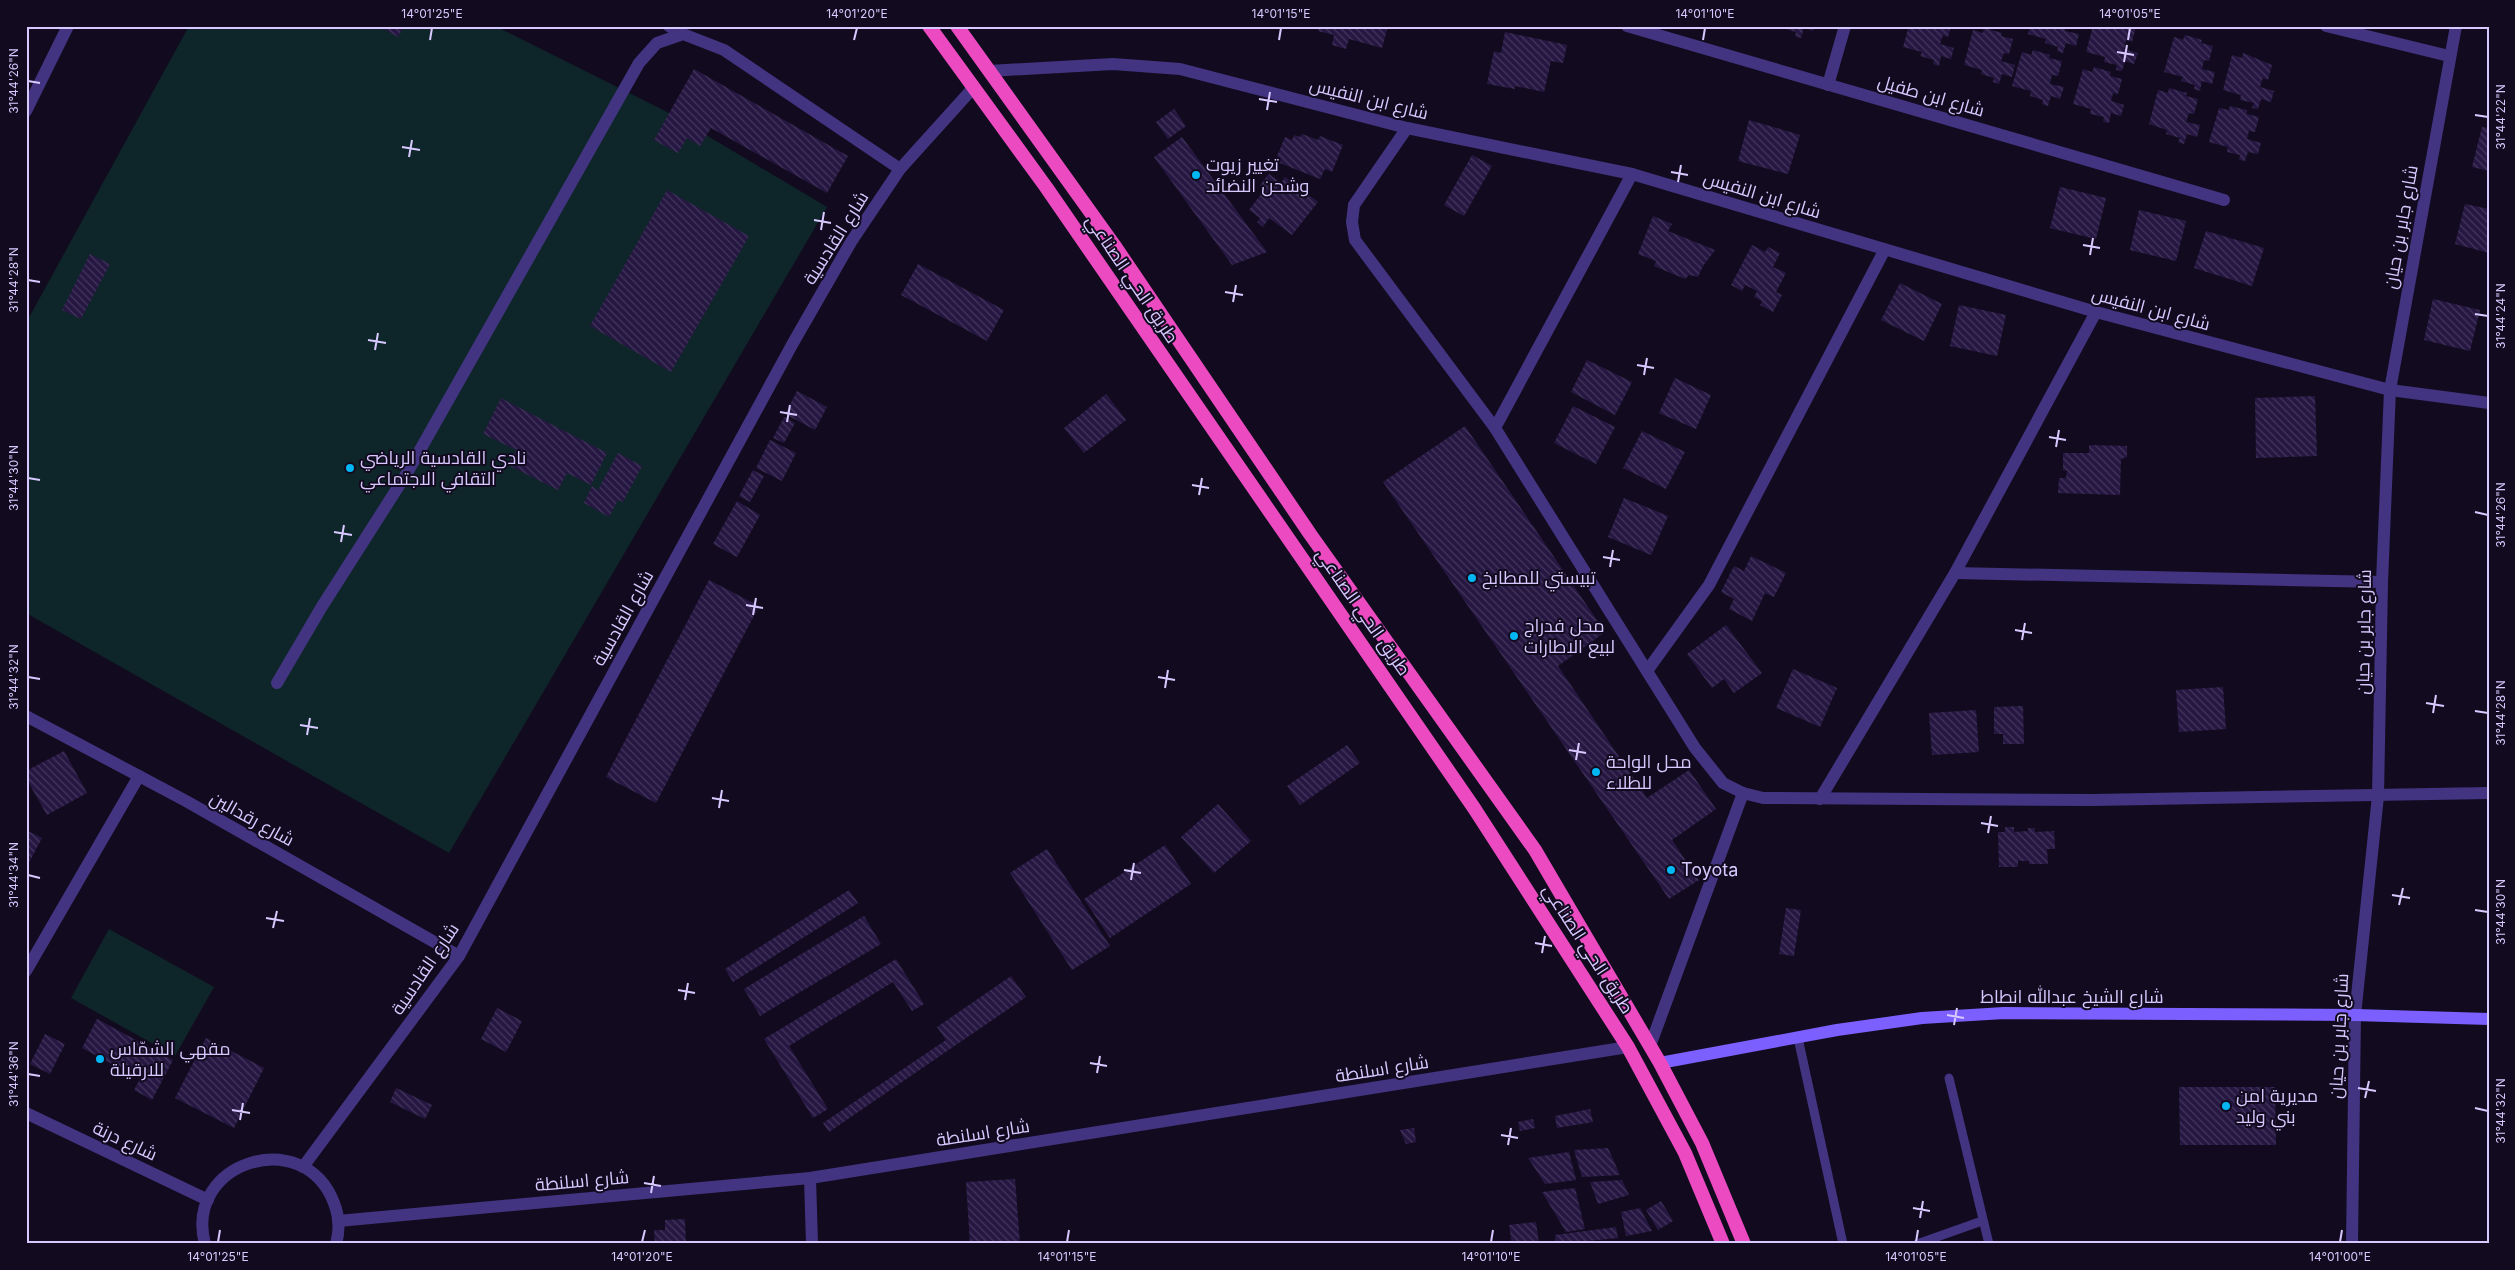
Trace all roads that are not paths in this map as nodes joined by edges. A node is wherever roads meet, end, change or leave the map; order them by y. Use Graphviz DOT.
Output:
graph roads {
  1 [pos="68,26"];
  2 [pos="669,26"];
  3 [pos="930,26"];
  4 [pos="957,26"];
  5 [pos="1628,26"];
  6 [pos="1845,26"];
  7 [pos="2326,26"];
  8 [pos="2456,26"];
  9 [pos="683,34"];
  10 [pos="2449,56"];
  11 [pos="989,71"];
  12 [pos="1828,85"];
  13 [pos="974,87"];
  14 [pos="26,111"];
  15 [pos="1407,128"];
  16 [pos="900,169"];
  17 [pos="1632,174"];
  18 [pos="2224,200"];
  19 [pos="1884,251"];
  20 [pos="2096,312"];
  21 [pos="2390,390"];
  22 [pos="2489,404"];
  23 [pos="1495,428"];
  24 [pos="1955,572"];
  25 [pos="2382,582"];
  26 [pos="1647,671"];
  27 [pos="276,684"];
  28 [pos="26,716"];
  29 [pos="139,776"];
  30 [pos="1743,793"];
  31 [pos="2489,793"];
  32 [pos="2378,796"];
  33 [pos="1820,799"];
  34 [pos="31,952"];
  35 [pos="459,956"];
  36 [pos="26,971"];
  37 [pos="2355,1015"];
  38 [pos="2489,1019"];
  39 [pos="1798,1038"];
  40 [pos="1650,1046"];
  41 [pos="1628,1047"];
  42 [pos="1660,1063"];
  43 [pos="1949,1078"];
  44 [pos="26,1113"];
  45 [pos="303,1167"];
  46 [pos="810,1178"];
  47 [pos="208,1200"];
  48 [pos="338,1221"];
  49 [pos="1982,1221"];
  50 [pos="205,1244"];
  51 [pos="336,1244"];
  52 [pos="812,1244"];
  53 [pos="1723,1244"];
  54 [pos="1744,1244"];
  55 [pos="1843,1244"];
  56 [pos="1917,1244"];
  57 [pos="1989,1244"];
  58 [pos="2352,1244"];
  1 -- 14 [label="street"];
  2 -- 9 [label="street"];
  3 -- 13 [label="highway, طريق الحي الصناعي"];
  4 -- 11 [label="highway, طريق الحي الصناعي"];
  5 -- 12 [label="street, شارع ابن طفيل"];
  6 -- 12 [label="street"];
  7 -- 10 [label="street"];
  8 -- 10 [label="street, شارع جابر بن حيان"];
  9 -- 16 [label="street"];
  9 -- 27 [label="street"];
  10 -- 21 [label="street, شارع جابر بن حيان"];
  11 -- 15 [label="street, شارع ابن النفيس"];
  11 -- 40 [label="highway, طريق الحي الصناعي"];
  12 -- 18 [label="street, شارع ابن طفيل"];
  13 -- 16 [label="street, شارع القادسية"];
  13 -- 41 [label="highway, طريق الحي الصناعي"];
  15 -- 17 [label="street, شارع ابن النفيس"];
  15 -- 23 [label="street"];
  16 -- 35 [label="street, شارع القادسية"];
  17 -- 19 [label="street, شارع ابن النفيس"];
  17 -- 23 [label="street"];
  19 -- 20 [label="street, شارع ابن النفيس"];
  19 -- 26 [label="street"];
  20 -- 21 [label="street, شارع ابن النفيس"];
  20 -- 24 [label="street"];
  21 -- 22 [label="street, شارع ابن النفيس"];
  21 -- 25 [label="street, شارع جابر بن حيان"];
  23 -- 26 [label="street"];
  24 -- 25 [label="street"];
  24 -- 33 [label="street"];
  25 -- 32 [label="street, شارع جابر بن حيان"];
  26 -- 30 [label="street"];
  28 -- 29 [label="street, شارع رقدالين"];
  29 -- 34 [label="street"];
  29 -- 35 [label="street, شارع رقدالين"];
  30 -- 33 [label="street"];
  30 -- 40 [label="street"];
  31 -- 32 [label="street"];
  32 -- 33 [label="street"];
  32 -- 37 [label="street, شارع جابر بن حيان"];
  34 -- 36 [label="street"];
  35 -- 45 [label="street, شارع القادسية"];
  37 -- 38 [label="main road, شارع الشيخ عبدالله انطاط"];
  37 -- 39 [label="main road, شارع الشيخ عبدالله انطاط"];
  37 -- 58 [label="street, شارع جابر بن حيان"];
  39 -- 42 [label="main road, شارع الشيخ عبدالله انطاط"];
  39 -- 55 [label="lane"];
  40 -- 42 [label="highway, طريق الحي الصناعي"];
  41 -- 46 [label="street, شارع اسلنطة"];
  41 -- 53 [label="highway, طريق الحي الصناعي"];
  42 -- 54 [label="highway, طريق الحي الصناعي"];
  43 -- 49 [label="lane"];
  44 -- 47 [label="street, شارع درنة"];
  45 -- 47 [label="street"];
  45 -- 48 [label="street"];
  46 -- 48 [label="street, شارع اسلنطة"];
  46 -- 52 [label="street"];
  47 -- 50 [label="street"];
  48 -- 51 [label="street"];
  49 -- 56 [label="lane"];
  49 -- 57 [label="lane"];
}
